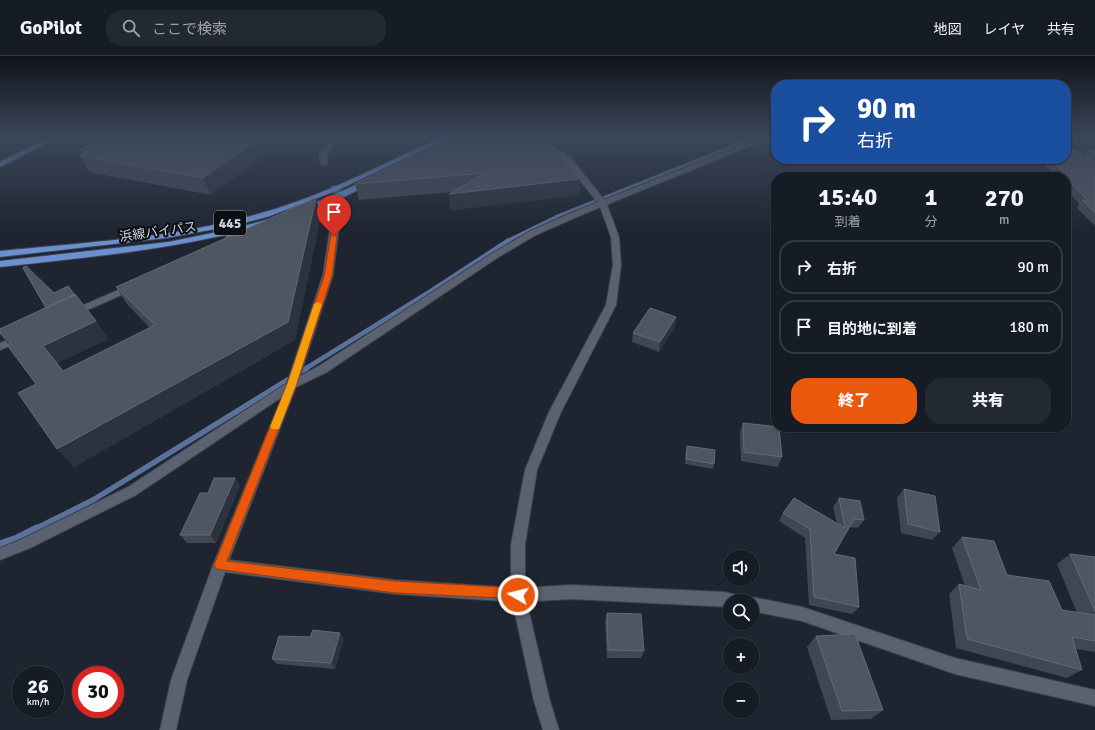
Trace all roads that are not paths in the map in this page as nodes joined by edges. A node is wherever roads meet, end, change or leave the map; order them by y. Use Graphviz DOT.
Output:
graph roads {
  1 [pos="382,169"];
  2 [pos="576,169"];
  3 [pos="689,169"];
  4 [pos="393,172"];
  5 [pos="337,192"];
  6 [pos="603,204"];
  7 [pos="231,227"];
  8 [pos="211,252"];
  9 [pos="0,254"];
  10 [pos="0,264"];
  11 [pos="139,284"];
  12 [pos="66,315"];
  13 [pos="27,334"];
  14 [pos="0,347"];
  15 [pos="292,385"];
  16 [pos="0,554"];
  17 [pos="220,565"];
  18 [pos="518,595"];
  19 [pos="723,598"];
  20 [pos="759,605"];
  21 [pos="1095,698"];
  22 [pos="168,730"];
  23 [pos="552,730"];
  1 -- 5 [label="highway, 浜線バイパス / 445"];
  2 -- 6 [label="street"];
  3 -- 6 [label="street"];
  4 -- 5 [label="highway, 浜線バイパス / 445"];
  5 -- 7 [label="highway, 浜線バイパス / 445"];
  5 -- 15 [label="street"];
  6 -- 15 [label="street"];
  6 -- 18 [label="street"];
  7 -- 8 [label="street"];
  7 -- 9 [label="highway, 浜線バイパス / 445"];
  7 -- 10 [label="highway, 浜線バイパス / 445"];
  11 -- 12 [label="street"];
  13 -- 14 [label="street"];
  15 -- 16 [label="street"];
  15 -- 17 [label="street"];
  17 -- 18 [label="street"];
  17 -- 22 [label="street"];
  18 -- 19 [label="street"];
  18 -- 23 [label="street"];
  20 -- 21 [label="street"];
}
